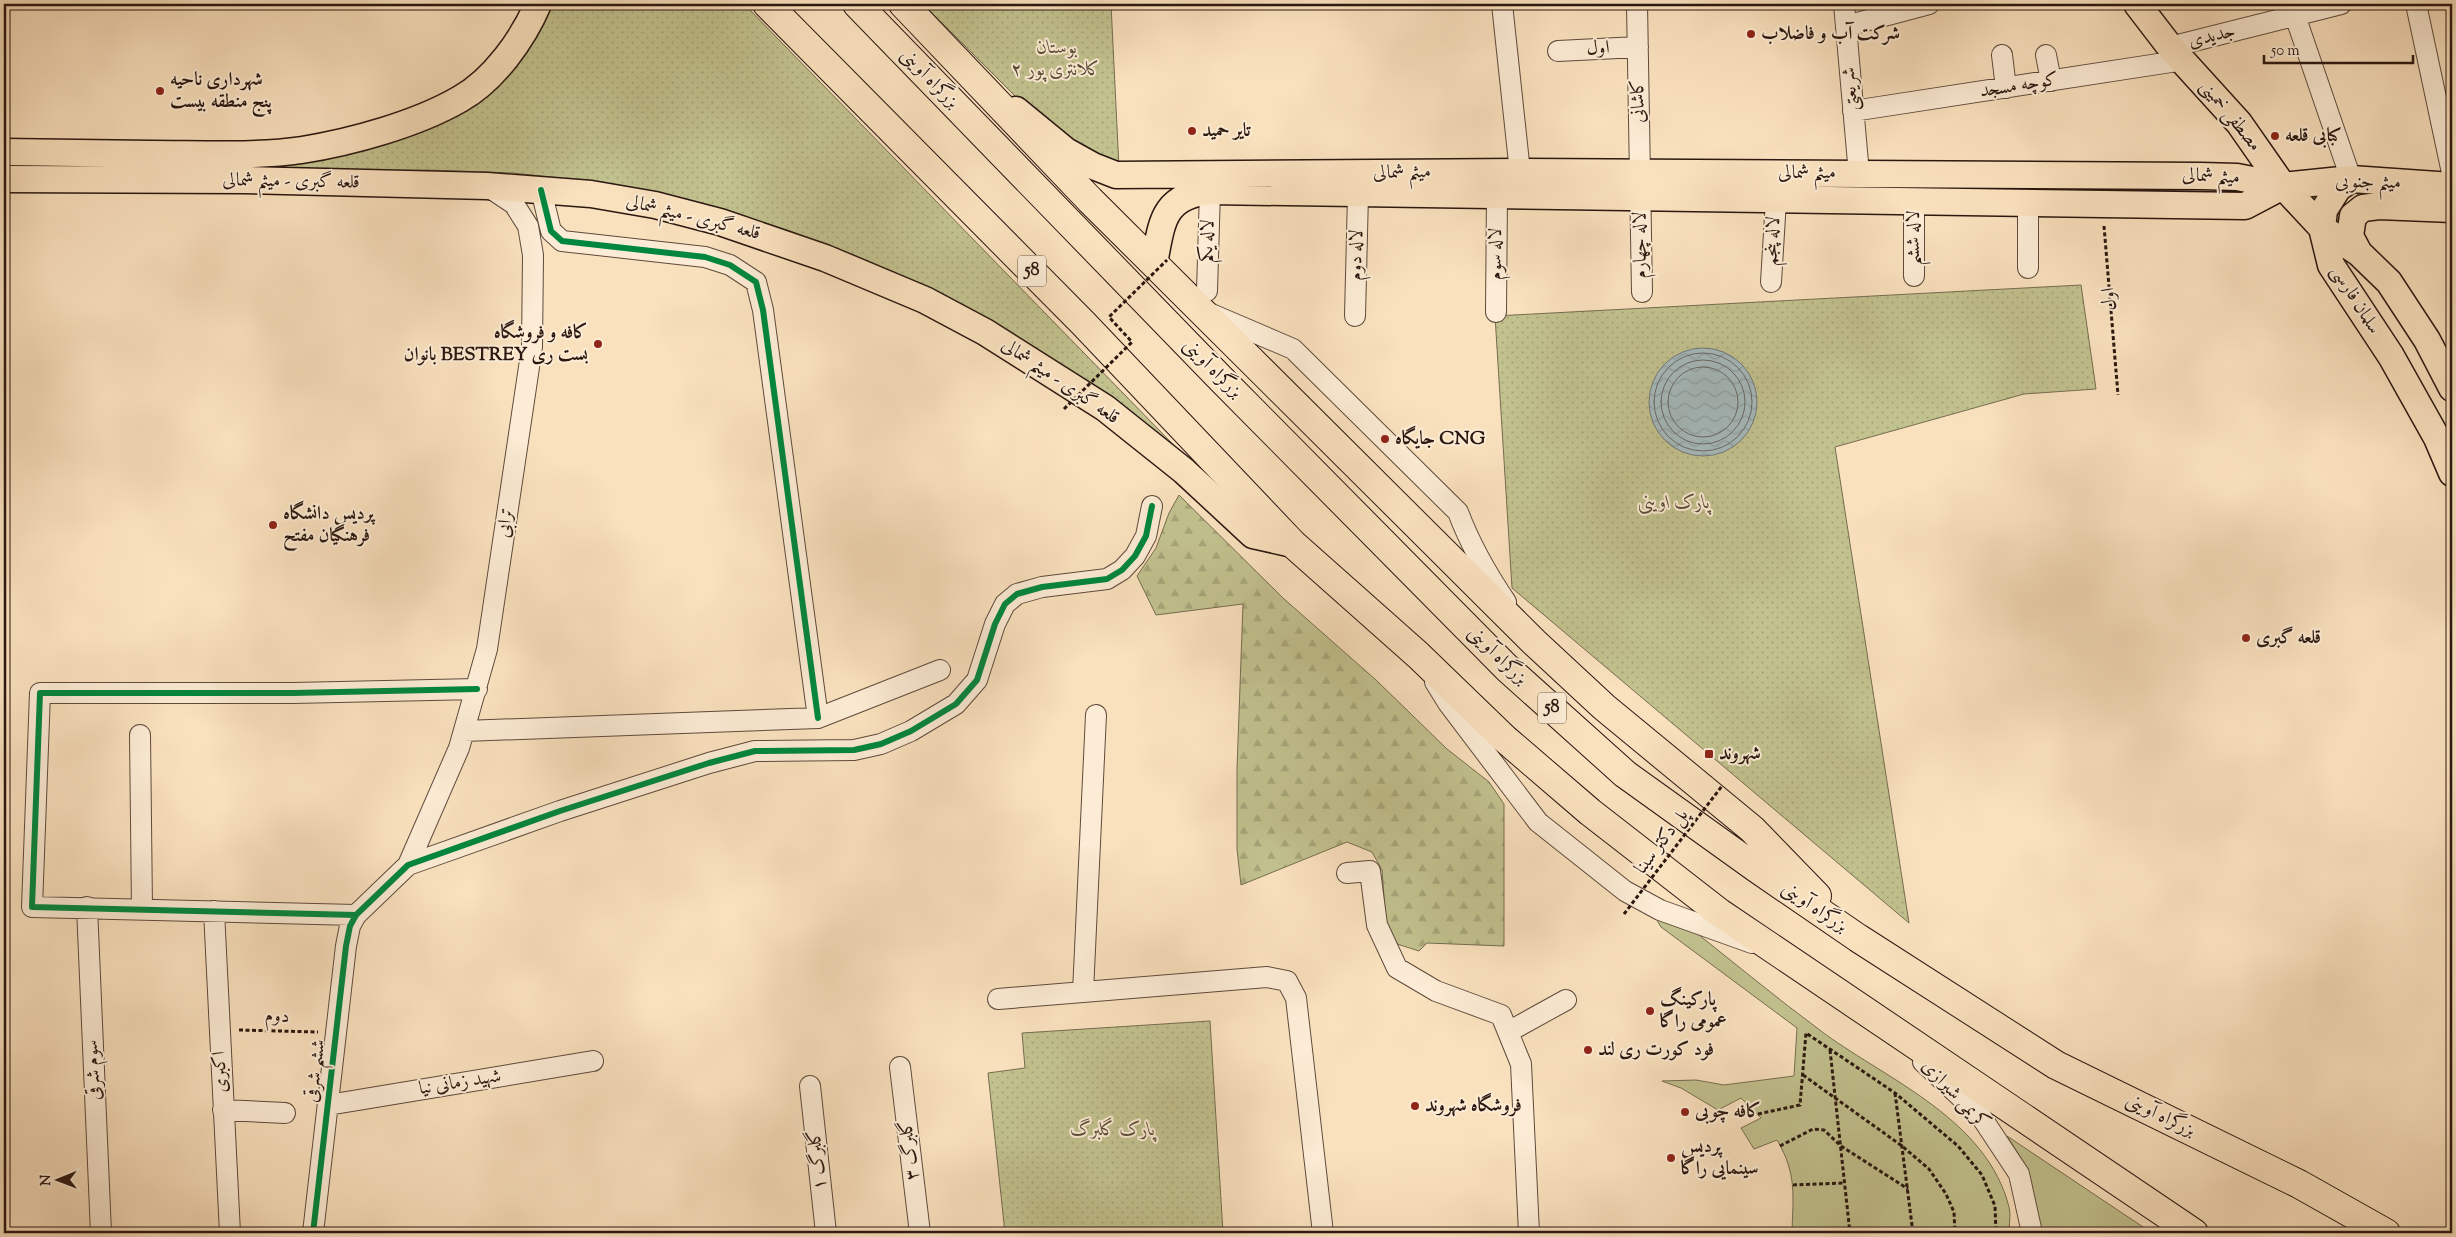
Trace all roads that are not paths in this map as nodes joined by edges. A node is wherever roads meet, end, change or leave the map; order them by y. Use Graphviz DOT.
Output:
graph roads {
  1 [pos="538,4"];
  2 [pos="767,4"];
  3 [pos="857,4"];
  4 [pos="903,4"];
  5 [pos="1502,4"];
  6 [pos="1637,4"];
  7 [pos="1844,4"];
  8 [pos="1928,4"];
  9 [pos="2137,4"];
  10 [pos="2341,4"];
  11 [pos="2416,4"];
  12 [pos="2293,10"];
  13 [pos="1846,26"];
  14 [pos="1638,47"];
  15 [pos="1558,51"];
  16 [pos="2177,54"];
  17 [pos="2002,55"];
  18 [pos="2046,55"];
  19 [pos="2051,81"];
  20 [pos="985,88"];
  21 [pos="2006,88"];
  22 [pos="1854,111"];
  23 [pos="2239,123"];
  24 [pos="4,152"];
  25 [pos="242,154"];
  26 [pos="1520,172"];
  27 [pos="1640,172"];
  28 [pos="2452,173"];
  29 [pos="1859,174"];
  30 [pos="2201,176"];
  31 [pos="4,179"];
  32 [pos="2351,179"];
  33 [pos="242,180"];
  34 [pos="487,186"];
  35 [pos="2283,186"];
  36 [pos="2452,186"];
  37 [pos="541,190"];
  38 [pos="1210,191"];
  39 [pos="1358,194"];
  40 [pos="1497,196"];
  41 [pos="1640,198"];
  42 [pos="1776,200"];
  43 [pos="1914,200"];
  44 [pos="2028,202"];
  45 [pos="2452,209"];
  46 [pos="2322,228"];
  47 [pos="2359,253"];
  48 [pos="1161,262"];
  49 [pos="2028,268"];
  50 [pos="1914,276"];
  51 [pos="1771,282"];
  52 [pos="1642,292"];
  53 [pos="1204,301"];
  54 [pos="1496,312"];
  55 [pos="1355,316"];
  56 [pos="2452,388"];
  57 [pos="2452,473"];
  58 [pos="1152,506"];
  59 [pos="1293,544"];
  60 [pos="1534,642"];
  61 [pos="1418,654"];
  62 [pos="940,670"];
  63 [pos="477,689"];
  64 [pos="1096,715"];
  65 [pos="818,718"];
  66 [pos="464,731"];
  67 [pos="140,736"];
  68 [pos="408,865"];
  69 [pos="1347,873"];
  70 [pos="87,907"];
  71 [pos="142,909"];
  72 [pos="214,911"];
  73 [pos="356,915"];
  74 [pos="1858,938"];
  75 [pos="1779,953"];
  76 [pos="1084,992"];
  77 [pos="998,999"];
  78 [pos="1566,1000"];
  79 [pos="1882,1023"];
  80 [pos="1508,1032"];
  81 [pos="593,1061"];
  82 [pos="900,1066"];
  83 [pos="810,1086"];
  84 [pos="328,1105"];
  85 [pos="223,1110"];
  86 [pos="285,1113"];
  87 [pos="102,1233"];
  88 [pos="230,1233"];
  89 [pos="313,1233"];
  90 [pos="826,1233"];
  91 [pos="920,1233"];
  92 [pos="1323,1233"];
  93 [pos="1529,1233"];
  94 [pos="2032,1233"];
  95 [pos="2194,1233"];
  96 [pos="2386,1233"];
  1 -- 25 [label="main road, قلعه گبری - میثم شمالی"];
  2 -- 59 [label="highway, 58"];
  3 -- 74 [label="highway, بزرگراه آوینی / 58"];
  4 -- 20 [label="highway"];
  5 -- 26 [label="street"];
  6 -- 14 [label="street, کاشانی"];
  7 -- 13 [label="street, شریعتی"];
  8 -- 13 [label="street"];
  9 -- 16 [label="main road, مصطفی خمینی"];
  10 -- 12 [label="street, جدیدی"];
  11 -- 28 [label="street"];
  12 -- 16 [label="street, جدیدی"];
  12 -- 32 [label="street"];
  13 -- 22 [label="street, شریعتی"];
  14 -- 15 [label="street, اول"];
  14 -- 27 [label="street, کاشانی"];
  16 -- 19 [label="street, کوچه مسجد"];
  16 -- 23 [label="main road, مصطفی خمینی"];
  17 -- 21 [label="street"];
  18 -- 19 [label="street"];
  19 -- 21 [label="street, کوچه مسجد"];
  20 -- 26 [label="main road, میثم شمالی"];
  20 -- 48 [label="highway"];
  21 -- 22 [label="street, کوچه مسجد"];
  22 -- 29 [label="street, شریعتی"];
  23 -- 30 [label="main road"];
  23 -- 35 [label="main road, مصطفی خمینی"];
  24 -- 25 [label="main road, قلعه گبری - میثم شمالی"];
  25 -- 33 [label="main road"];
  26 -- 27 [label="main road, میثم شمالی"];
  27 -- 29 [label="main road, میثم شمالی"];
  27 -- 41 [label="street, کاشانی"];
  29 -- 30 [label="main road, میثم شمالی"];
  30 -- 35 [label="main road, میثم شمالی"];
  31 -- 33 [label="main road, قلعه گبری - میثم شمالی"];
  32 -- 35 [label="main road, میثم جنوبی"];
  32 -- 36 [label="main road, میثم جنوبی"];
  32 -- 46 [label="main road"];
  33 -- 34 [label="main road, قلعه گبری - میثم شمالی"];
  34 -- 37 [label="main road, قلعه گبری - میثم شمالی"];
  34 -- 63 [label="street, ترابی"];
  35 -- 44 [label="main road, میثم شمالی"];
  35 -- 46 [label="main road, مصطفی خمینی"];
  37 -- 59 [label="main road, قلعه گبری - میثم شمالی"];
  37 -- 65 [label="street"];
  38 -- 39 [label="main road, میثم شمالی"];
  38 -- 48 [label="main road, میثم شمالی"];
  38 -- 53 [label="street, لاله یکم"];
  39 -- 40 [label="main road, میثم شمالی"];
  39 -- 55 [label="street, لاله دوم"];
  40 -- 41 [label="main road, میثم شمالی"];
  40 -- 54 [label="street, لاله سوم"];
  41 -- 42 [label="main road, میثم شمالی"];
  41 -- 52 [label="street, لاله چهارم"];
  42 -- 43 [label="main road, میثم شمالی"];
  42 -- 51 [label="street, لاله پنجم"];
  43 -- 44 [label="main road, میثم شمالی"];
  43 -- 50 [label="street, لاله ششم"];
  44 -- 49 [label="street"];
  45 -- 47 [label="main road, میثم جنوبی"];
  46 -- 47 [label="main road, سلمان فارسی"];
  46 -- 57 [label="main road, سلمان فارسی"];
  47 -- 56 [label="main road, سلمان فارسی"];
  48 -- 53 [label="highway"];
  53 -- 60 [label="highway"];
  53 -- 60 [label="street"];
  58 -- 68 [label="street"];
  59 -- 61 [label="highway, 58"];
  60 -- 74 [label="highway"];
  61 -- 75 [label="highway, 58"];
  61 -- 75 [label="street"];
  62 -- 65 [label="street"];
  63 -- 66 [label="street, ترابی"];
  63 -- 70 [label="street"];
  64 -- 76 [label="street"];
  65 -- 66 [label="street"];
  66 -- 68 [label="street, ترابی"];
  67 -- 71 [label="street"];
  68 -- 73 [label="street"];
  69 -- 80 [label="street"];
  70 -- 71 [label="street"];
  70 -- 87 [label="street, سوم شرقی"];
  71 -- 72 [label="street"];
  72 -- 73 [label="street"];
  72 -- 85 [label="street, اکبری"];
  73 -- 84 [label="street, ششم شرقی"];
  74 -- 96 [label="highway, بزرگراه آوینی / 58"];
  75 -- 79 [label="highway, 58"];
  76 -- 77 [label="street"];
  76 -- 92 [label="street"];
  78 -- 80 [label="street"];
  79 -- 94 [label="street, کریمی شیرازی"];
  79 -- 95 [label="highway, 58"];
  80 -- 93 [label="street"];
  81 -- 84 [label="street, شهید زمانی نیا"];
  82 -- 91 [label="street, گلبرگ ۳"];
  83 -- 90 [label="street, گلبرگ ۱"];
  84 -- 89 [label="street, ششم شرقی"];
  85 -- 86 [label="street"];
  85 -- 88 [label="street, اکبری"];
}
